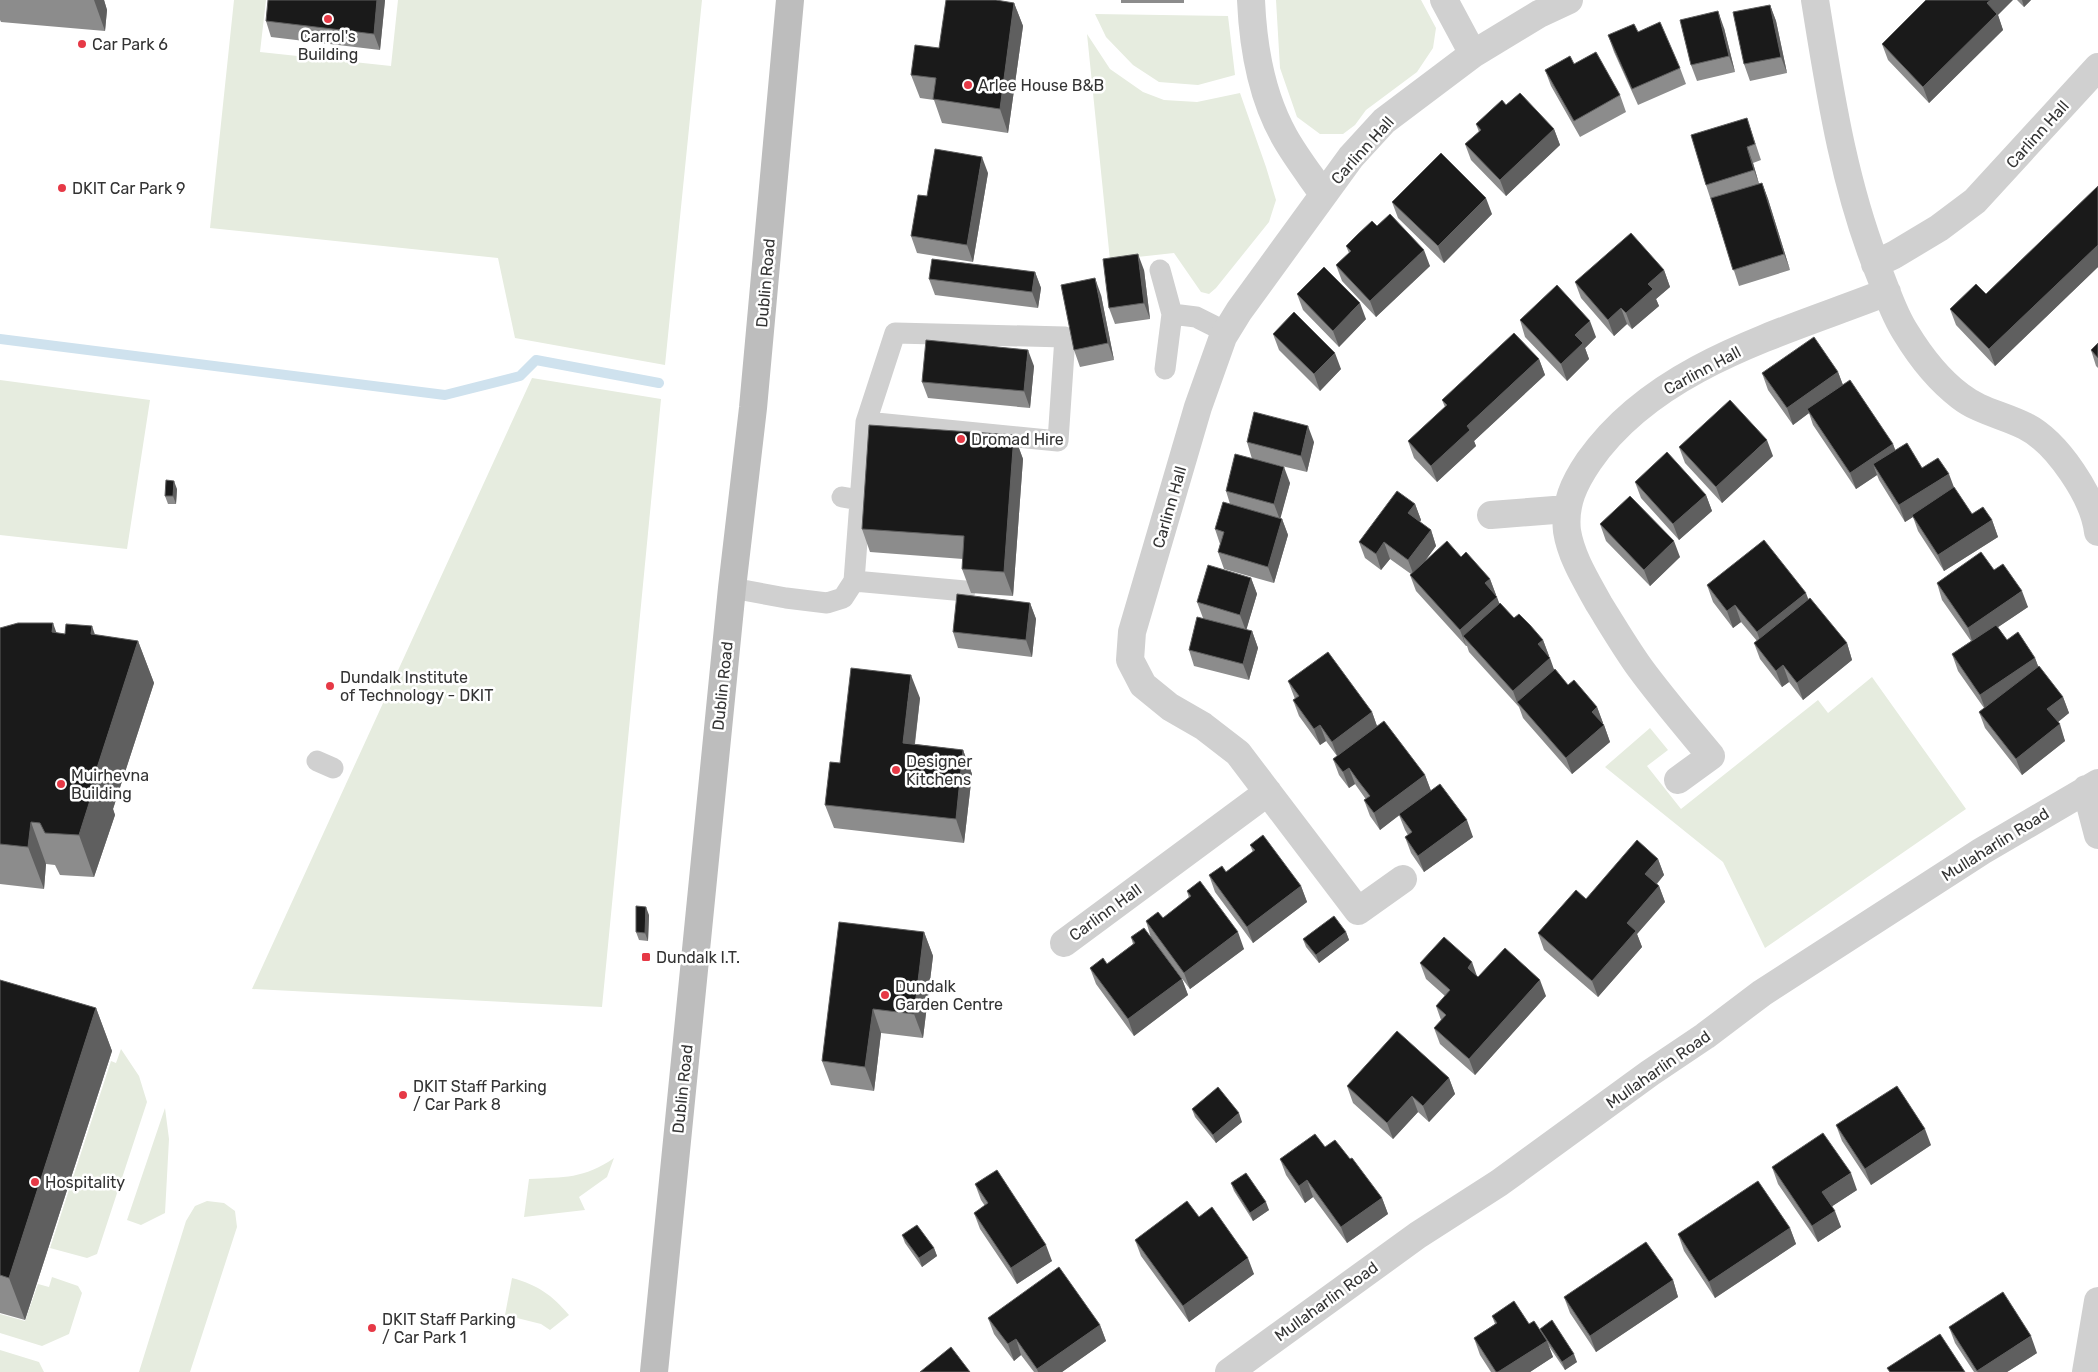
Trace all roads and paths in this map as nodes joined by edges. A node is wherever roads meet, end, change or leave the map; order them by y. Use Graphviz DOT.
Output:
graph roads {
  1 [pos="790,0"];
  2 [pos="1251,0"];
  3 [pos="1444,0"];
  4 [pos="1570,0"];
  5 [pos="1815,0"];
  6 [pos="1473,54"];
  7 [pos="2098,67"];
  8 [pos="1323,194"];
  9 [pos="1875,264"];
  10 [pos="1160,270"];
  11 [pos="1887,292"];
  12 [pos="1172,314"];
  13 [pos="1226,332"];
  14 [pos="1165,369"];
  15 [pos="866,422"];
  16 [pos="1566,509"];
  17 [pos="1491,515"];
  18 [pos="2098,532"];
  19 [pos="854,581"];
  20 [pos="732,588"];
  21 [pos="965,591"];
  22 [pos="1678,780"];
  23 [pos="2092,786"];
  24 [pos="1268,792"];
  25 [pos="2098,835"];
  26 [pos="1402,879"];
  27 [pos="1064,943"];
  28 [pos="2098,1301"];
  29 [pos="654,1372"];
  30 [pos="1228,1372"];
  31 [pos="2086,1372"];
  1 -- 20 [label="main road, Dublin Road"];
  2 -- 8 [label="street, Carlinn Hall"];
  3 -- 6 [label="street"];
  4 -- 6 [label="street, Carlinn Hall"];
  5 -- 9 [label="street"];
  6 -- 8 [label="street, Carlinn Hall"];
  7 -- 9 [label="street, Carlinn Hall"];
  8 -- 13 [label="street, Carlinn Hall"];
  9 -- 11 [label="street"];
  10 -- 12 [label="lane"];
  11 -- 16 [label="street, Carlinn Hall"];
  11 -- 18 [label="street"];
  12 -- 13 [label="lane"];
  12 -- 14 [label="lane"];
  13 -- 24 [label="street, Carlinn Hall"];
  15 -- 15 [label="lane"];
  15 -- 19 [label="lane"];
  16 -- 17 [label="street"];
  16 -- 22 [label="street, Carlinn Hall"];
  19 -- 20 [label="lane"];
  19 -- 21 [label="lane"];
  20 -- 29 [label="main road, Dublin Road"];
  23 -- 25 [label="street"];
  23 -- 30 [label="street, Mullaharlin Road"];
  24 -- 26 [label="street, Carlinn Hall"];
  24 -- 27 [label="street, Carlinn Hall"];
  28 -- 31 [label="street"];
}
